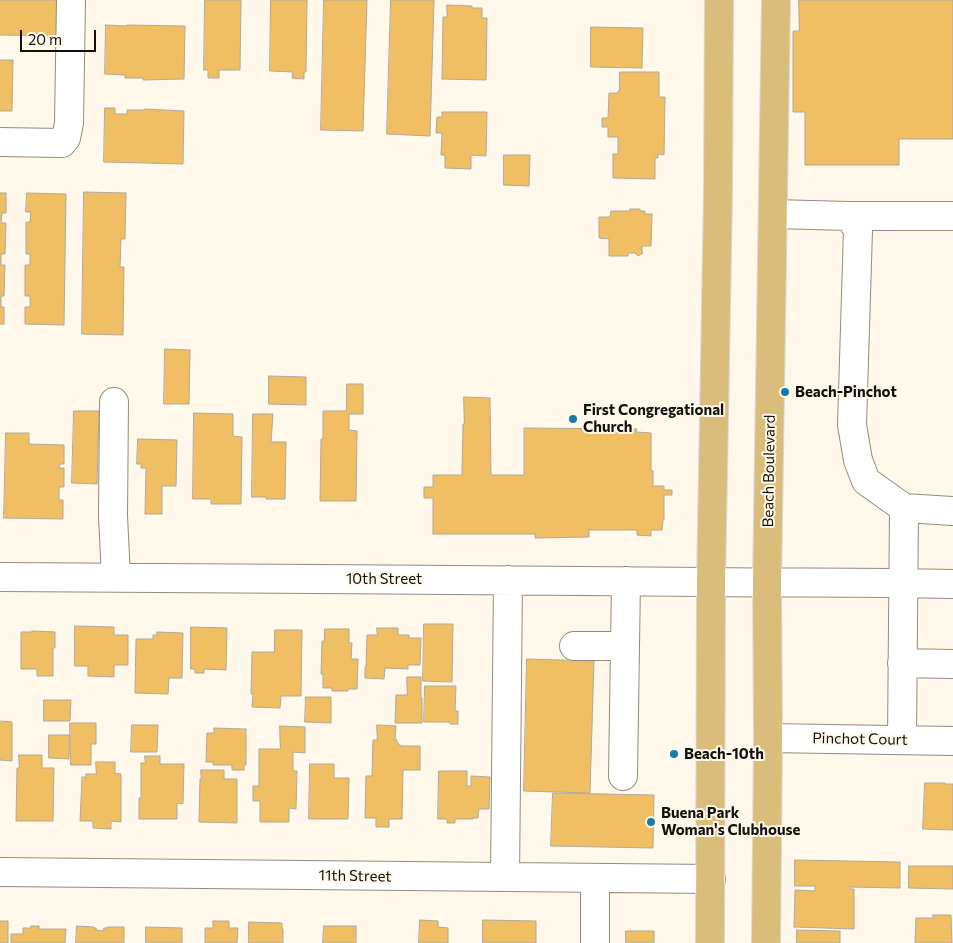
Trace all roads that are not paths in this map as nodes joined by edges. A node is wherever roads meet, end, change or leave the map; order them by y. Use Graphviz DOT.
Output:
graph roads {
  1 [pos="71,0"];
  2 [pos="719,0"];
  3 [pos="776,0"];
  4 [pos="0,142"];
  5 [pos="773,214"];
  6 [pos="849,216"];
  7 [pos="953,216"];
  8 [pos="114,402"];
  9 [pos="904,508"];
  10 [pos="953,511"];
  11 [pos="0,577"];
  12 [pos="116,577"];
  13 [pos="508,580"];
  14 [pos="626,581"];
  15 [pos="711,582"];
  16 [pos="903,582"];
  17 [pos="767,583"];
  18 [pos="953,584"];
  19 [pos="574,646"];
  20 [pos="625,646"];
  21 [pos="902,663"];
  22 [pos="953,664"];
  23 [pos="768,738"];
  24 [pos="902,740"];
  25 [pos="953,741"];
  26 [pos="623,776"];
  27 [pos="0,872"];
  28 [pos="505,877"];
  29 [pos="595,878"];
  30 [pos="710,880"];
  31 [pos="595,943"];
  32 [pos="710,943"];
  33 [pos="766,943"];
  1 -- 4 [label="street"];
  2 -- 15 [label="main road"];
  3 -- 5 [label="main road, Beach Boulevard"];
  5 -- 6 [label="street"];
  5 -- 17 [label="main road, Beach Boulevard"];
  6 -- 7 [label="street"];
  6 -- 9 [label="street"];
  8 -- 12 [label="street"];
  9 -- 10 [label="street"];
  9 -- 16 [label="street"];
  11 -- 12 [label="street, 10th Street"];
  12 -- 13 [label="street, 10th Street"];
  13 -- 14 [label="street, 10th Street"];
  13 -- 28 [label="street"];
  14 -- 15 [label="street, 10th Street"];
  14 -- 20 [label="street"];
  15 -- 17 [label="street, 10th Street"];
  15 -- 30 [label="main road"];
  16 -- 17 [label="street, 10th Street"];
  16 -- 18 [label="street, 10th Street"];
  16 -- 21 [label="street"];
  17 -- 23 [label="main road, Beach Boulevard"];
  19 -- 20 [label="street"];
  20 -- 26 [label="street"];
  21 -- 22 [label="street"];
  21 -- 24 [label="street"];
  23 -- 24 [label="street, Pinchot Court"];
  23 -- 33 [label="main road, Beach Boulevard"];
  24 -- 25 [label="street, Pinchot Court"];
  27 -- 28 [label="street, 11th Street"];
  28 -- 29 [label="street, 11th Street"];
  29 -- 30 [label="street, 11th Street"];
  29 -- 31 [label="street"];
  30 -- 32 [label="main road"];
}
